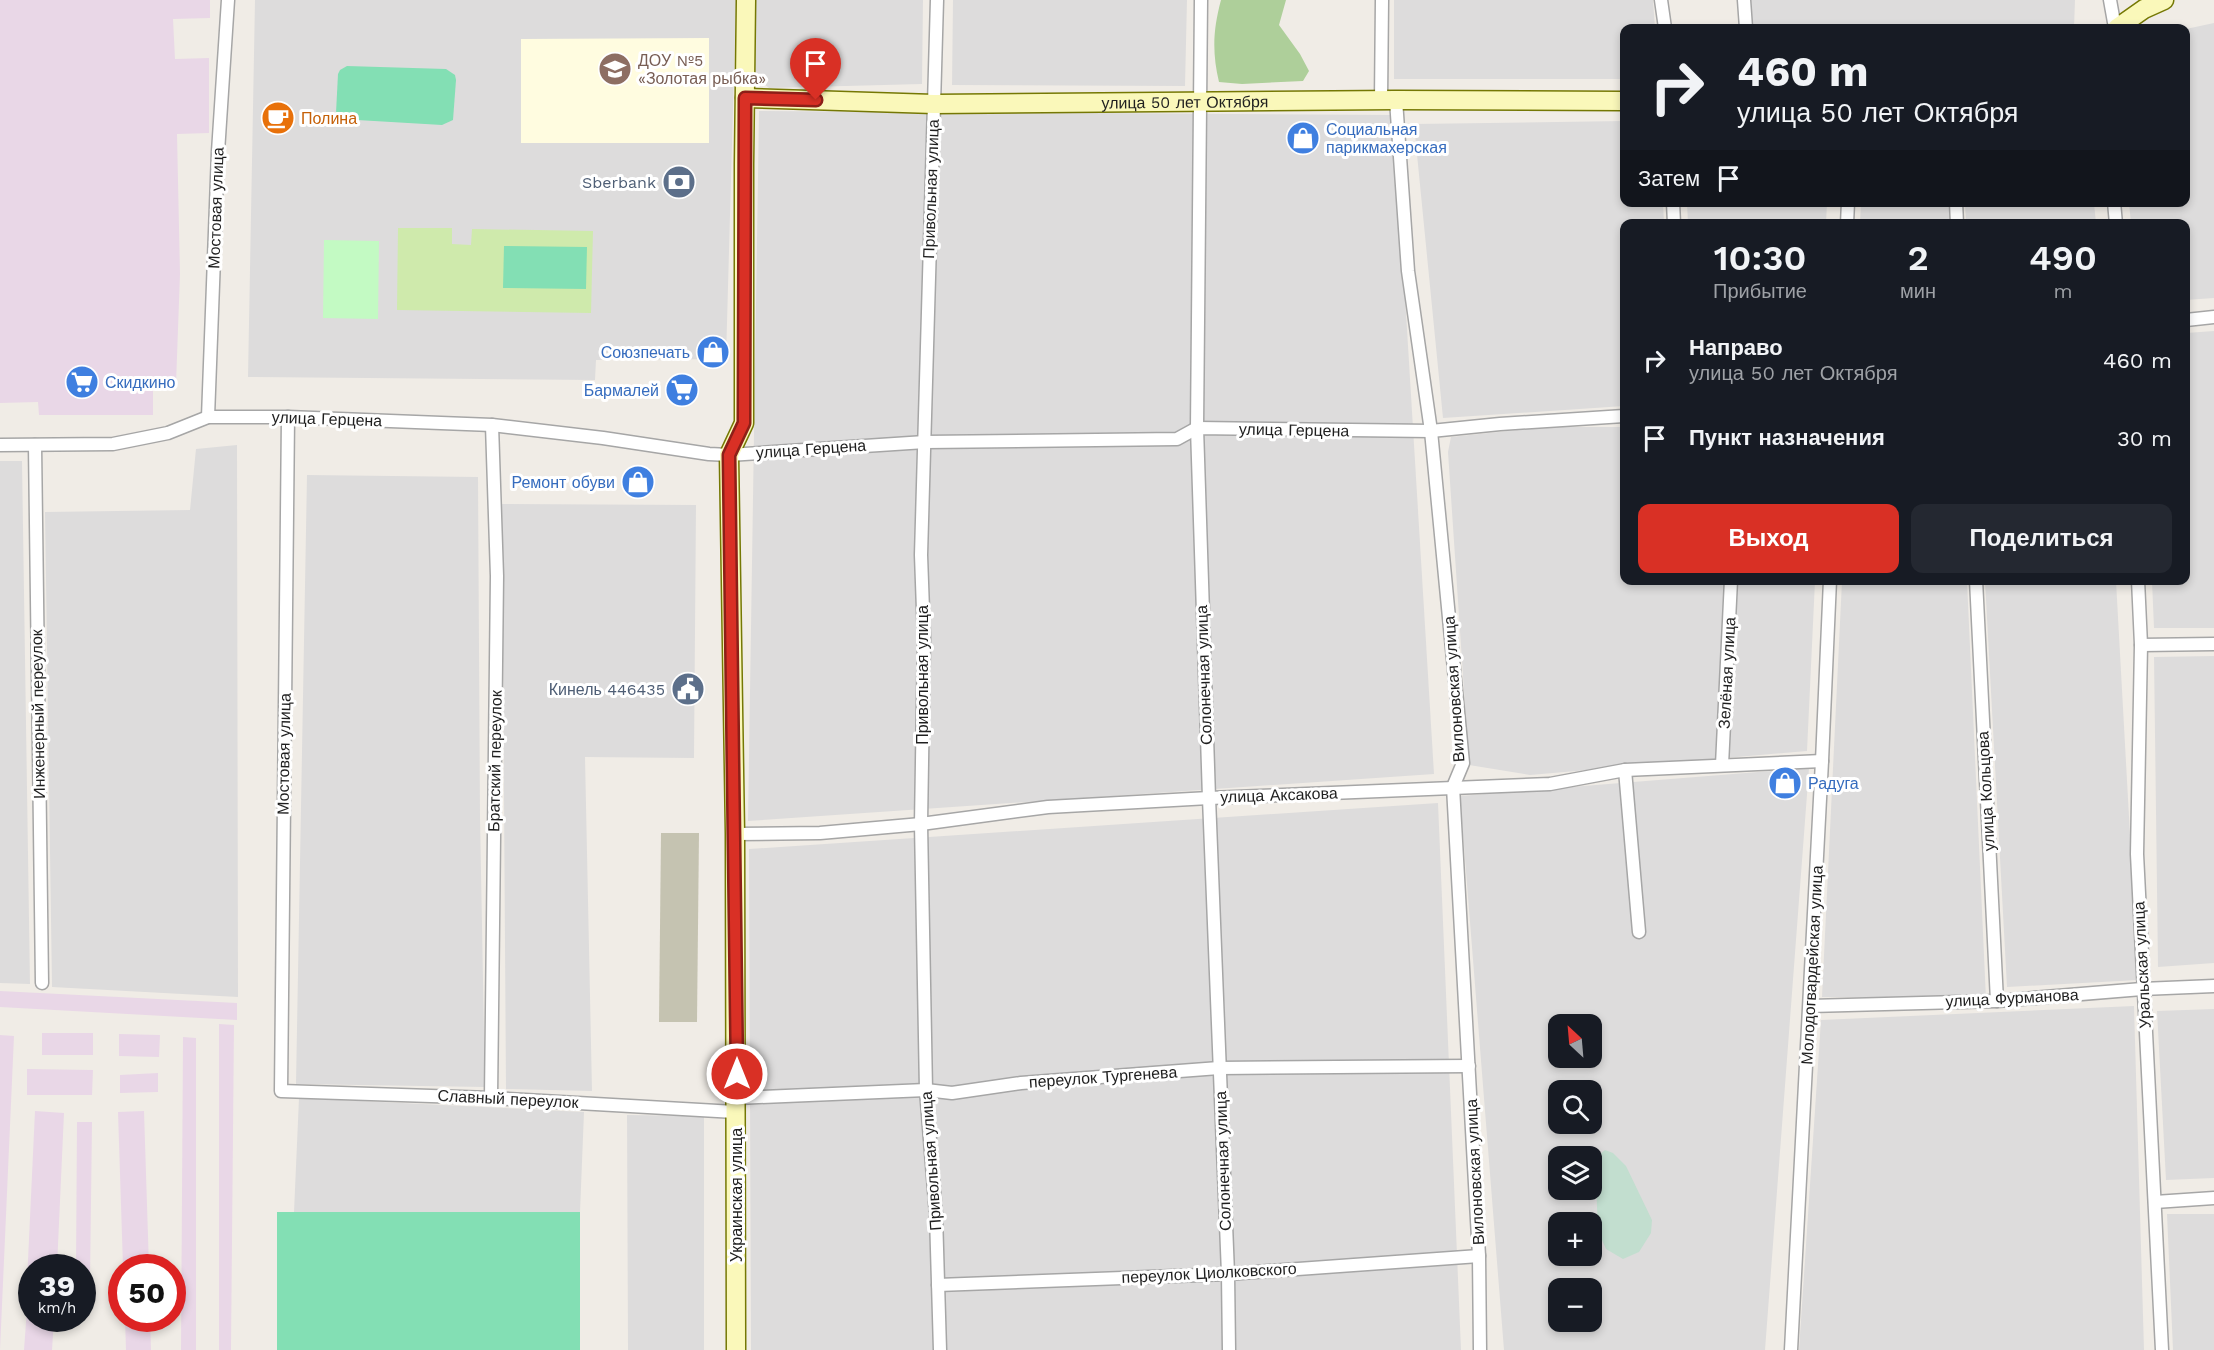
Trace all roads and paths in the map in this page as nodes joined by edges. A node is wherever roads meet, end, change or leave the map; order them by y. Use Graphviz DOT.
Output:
graph roads {
  1 [pos="228,0"];
  2 [pos="746,0"];
  3 [pos="937,0"];
  4 [pos="1201,0"];
  5 [pos="1382,0"];
  6 [pos="1661,0"];
  7 [pos="1744,0"];
  8 [pos="2110,0"];
  9 [pos="2164,0"];
  10 [pos="1664,24"];
  11 [pos="1746,24"];
  12 [pos="2115,24"];
  13 [pos="2122,24"];
  14 [pos="745,98"];
  15 [pos="1389,100"];
  16 [pos="1620,101"];
  17 [pos="1200,102"];
  18 [pos="934,104"];
  19 [pos="2214,317"];
  20 [pos="2190,320"];
  21 [pos="1620,416"];
  22 [pos="208,417"];
  23 [pos="288,417"];
  24 [pos="492,425"];
  25 [pos="1197,428"];
  26 [pos="1431,431"];
  27 [pos="925,442"];
  28 [pos="0,445"];
  29 [pos="35,445"];
  30 [pos="729,455"];
  31 [pos="1731,585"];
  32 [pos="1830,585"];
  33 [pos="1976,585"];
  34 [pos="2138,585"];
  35 [pos="2214,644"];
  36 [pos="2141,645"];
  37 [pos="1822,761"];
  38 [pos="1722,765"];
  39 [pos="1625,770"];
  40 [pos="1453,787"];
  41 [pos="1209,798"];
  42 [pos="921,824"];
  43 [pos="735,834"];
  44 [pos="1639,932"];
  45 [pos="42,983"];
  46 [pos="2214,986"];
  47 [pos="2142,989"];
  48 [pos="1997,1001"];
  49 [pos="1809,1006"];
  50 [pos="1469,1066"];
  51 [pos="1219,1068"];
  52 [pos="926,1090"];
  53 [pos="281,1091"];
  54 [pos="491,1098"];
  55 [pos="736,1105"];
  56 [pos="2214,1198"];
  57 [pos="2155,1202"];
  58 [pos="1479,1256"];
  59 [pos="1228,1274"];
  60 [pos="938,1285"];
  61 [pos="736,1350"];
  62 [pos="940,1350"];
  63 [pos="1229,1350"];
  64 [pos="1480,1350"];
  65 [pos="1791,1350"];
  66 [pos="2162,1350"];
  1 -- 22 [label="street, Мостовая улица"];
  2 -- 14 [label="main road, Украинская улица"];
  3 -- 18 [label="street, Привольная улица"];
  4 -- 17 [label="street, Солонечная улица"];
  5 -- 15 [label="street, Вилоновская улица"];
  6 -- 10 [label="street"];
  7 -- 11 [label="street"];
  8 -- 12 [label="street"];
  9 -- 13 [label="main road"];
  14 -- 18 [label="main road, улица 50 лет Октября"];
  14 -- 30 [label="main road, Украинская улица"];
  15 -- 16 [label="main road, улица 50 лет Октября"];
  15 -- 17 [label="main road, улица 50 лет Октября"];
  15 -- 26 [label="street, Вилоновская улица"];
  17 -- 18 [label="main road, улица 50 лет Октября"];
  17 -- 25 [label="street, Солонечная улица"];
  18 -- 27 [label="street, Привольная улица"];
  19 -- 20 [label="street"];
  21 -- 26 [label="street, улица Герцена"];
  22 -- 23 [label="street, улица Герцена"];
  22 -- 29 [label="street, улица Герцена"];
  23 -- 24 [label="street, улица Герцена"];
  23 -- 53 [label="street, Мостовая улица"];
  24 -- 30 [label="street, улица Герцена"];
  24 -- 54 [label="street, Братский переулок"];
  25 -- 26 [label="street, улица Герцена"];
  25 -- 27 [label="street, улица Герцена"];
  25 -- 41 [label="street, Солонечная улица"];
  26 -- 40 [label="street, Вилоновская улица"];
  27 -- 30 [label="street, улица Герцена"];
  27 -- 42 [label="street, Привольная улица"];
  28 -- 29 [label="street, улица Герцена"];
  29 -- 45 [label="street, Инженерный переулок"];
  30 -- 43 [label="main road, Украинская улица"];
  31 -- 38 [label="street, Зелёная улица"];
  32 -- 37 [label="street, Молодогвардейская улица"];
  33 -- 48 [label="street, улица Кольцова"];
  34 -- 36 [label="street, Уральская улица"];
  35 -- 36 [label="street"];
  36 -- 47 [label="street, Уральская улица"];
  37 -- 38 [label="street, улица Аксакова"];
  37 -- 49 [label="street, Молодогвардейская улица"];
  38 -- 39 [label="street, улица Аксакова"];
  39 -- 40 [label="street, улица Аксакова"];
  39 -- 44 [label="street"];
  40 -- 41 [label="street, улица Аксакова"];
  40 -- 50 [label="street, Вилоновская улица"];
  41 -- 42 [label="street, улица Аксакова"];
  41 -- 51 [label="street, Солонечная улица"];
  42 -- 43 [label="street, улица Аксакова"];
  42 -- 52 [label="street, Привольная улица"];
  43 -- 55 [label="main road, Украинская улица"];
  46 -- 47 [label="street, улица Фурманова"];
  47 -- 48 [label="street, улица Фурманова"];
  47 -- 57 [label="street, Уральская улица"];
  48 -- 49 [label="street, улица Фурманова"];
  49 -- 65 [label="street, Молодогвардейская улица"];
  50 -- 51 [label="street, переулок Тургенева"];
  50 -- 58 [label="street, Вилоновская улица"];
  51 -- 52 [label="street, переулок Тургенева"];
  51 -- 59 [label="street, Солонечная улица"];
  52 -- 55 [label="street, переулок Тургенева"];
  52 -- 60 [label="street, Привольная улица"];
  53 -- 54 [label="street, Славный переулок"];
  54 -- 55 [label="street, Славный переулок"];
  55 -- 61 [label="main road, Украинская улица"];
  56 -- 57 [label="street"];
  57 -- 66 [label="street, Уральская улица"];
  58 -- 59 [label="street, переулок Циолковского"];
  58 -- 64 [label="street, Вилоновская улица"];
  59 -- 60 [label="street, переулок Циолковского"];
  59 -- 63 [label="street, Солонечная улица"];
  60 -- 62 [label="street, Привольная улица"];
}
